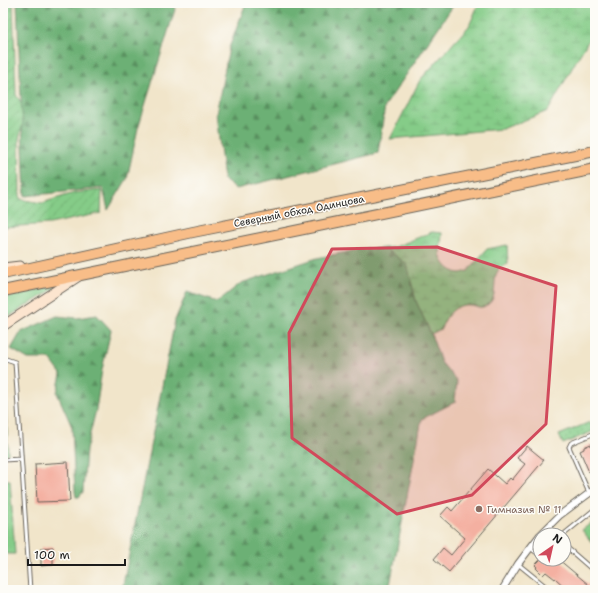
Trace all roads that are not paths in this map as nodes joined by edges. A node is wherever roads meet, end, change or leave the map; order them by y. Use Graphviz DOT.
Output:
graph roads {
  1 [pos="595,151"];
  2 [pos="595,169"];
  3 [pos="47,264"];
  4 [pos="3,268"];
  5 [pos="3,274"];
  6 [pos="82,274"];
  7 [pos="3,291"];
  8 [pos="3,326"];
  9 [pos="3,358"];
  10 [pos="595,433"];
  11 [pos="21,459"];
  12 [pos="3,460"];
  13 [pos="595,489"];
  14 [pos="589,493"];
  15 [pos="595,509"];
  16 [pos="548,527"];
  17 [pos="572,528"];
  18 [pos="532,545"];
  19 [pos="530,548"];
  20 [pos="572,552"];
  21 [pos="518,564"];
  22 [pos="595,572"];
  23 [pos="30,590"];
  24 [pos="502,590"];
  25 [pos="550,590"];
  1 -- 3 [label="highway, Северный обход Одинцова"];
  2 -- 6 [label="highway, Северный обход Одинцова"];
  3 -- 4 [label="main road"];
  3 -- 5 [label="highway, Северный обход Одинцова"];
  6 -- 7 [label="highway, Северный обход Одинцова"];
  6 -- 8 [label="main road"];
  9 -- 11 [label="lane"];
  10 -- 14 [label="lane"];
  11 -- 12 [label="lane"];
  11 -- 23 [label="lane"];
  13 -- 14 [label="street"];
  14 -- 16 [label="street"];
  15 -- 17 [label="lane"];
  18 -- 19 [label="street"];
  19 -- 21 [label="street"];
  20 -- 22 [label="lane"];
  21 -- 24 [label="street"];
  21 -- 25 [label="lane"];
}
